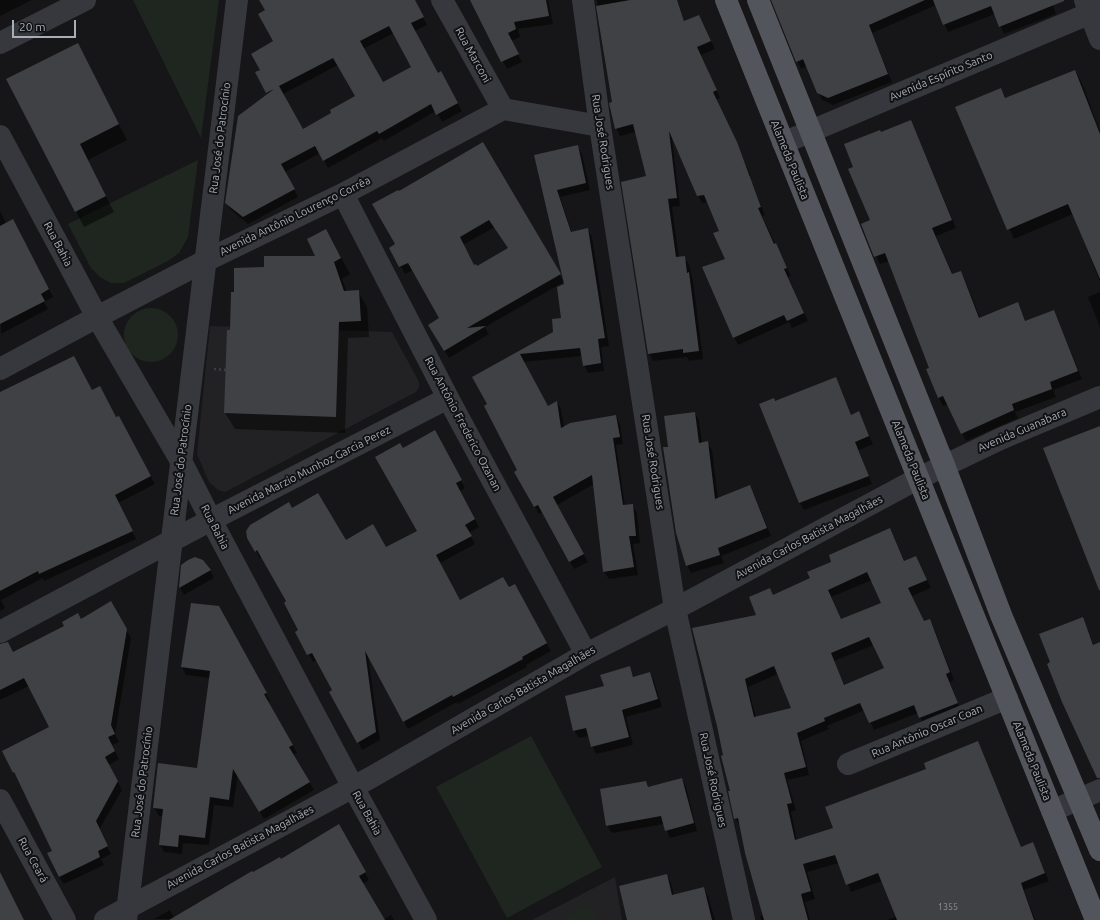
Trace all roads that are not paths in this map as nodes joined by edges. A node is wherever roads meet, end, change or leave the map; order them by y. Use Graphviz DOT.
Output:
graph roads {
  1 [pos="85,0"];
  2 [pos="237,0"];
  3 [pos="442,0"];
  4 [pos="583,0"];
  5 [pos="726,0"];
  6 [pos="758,0"];
  7 [pos="1092,8"];
  8 [pos="1100,39"];
  9 [pos="0,43"];
  10 [pos="503,109"];
  11 [pos="600,126"];
  12 [pos="811,131"];
  13 [pos="0,136"];
  14 [pos="783,143"];
  15 [pos="343,194"];
  16 [pos="205,261"];
  17 [pos="97,317"];
  18 [pos="0,369"];
  19 [pos="1100,397"];
  20 [pos="448,398"];
  21 [pos="181,460"];
  22 [pos="944,465"];
  23 [pos="919,478"];
  24 [pos="211,520"];
  25 [pos="171,542"];
  26 [pos="675,609"];
  27 [pos="0,632"];
  28 [pos="586,654"];
  29 [pos="1006,698"];
  30 [pos="848,764"];
  31 [pos="353,787"];
  32 [pos="1100,790"];
  33 [pos="0,800"];
  34 [pos="1078,800"];
  35 [pos="1052,811"];
  36 [pos="1100,850"];
  37 [pos="127,914"];
  38 [pos="65,920"];
  39 [pos="105,920"];
  40 [pos="426,920"];
  41 [pos="744,920"];
  42 [pos="1096,920"];
  1 -- 9 [label="street"];
  2 -- 16 [label="street, Rua José do Patrocínio"];
  3 -- 10 [label="street, Rua Marconi"];
  4 -- 11 [label="street, Rua José Rodrigues"];
  5 -- 14 [label="main road, Alameda Paulista"];
  6 -- 12 [label="main road"];
  7 -- 8 [label="street"];
  7 -- 12 [label="street, Avenida Espírito Santo"];
  10 -- 11 [label="street"];
  10 -- 15 [label="street, Avenida Antônio Lourenço Corrêa"];
  11 -- 26 [label="street, Rua José Rodrigues"];
  12 -- 14 [label="street, Avenida Espírito Santo"];
  12 -- 22 [label="main road"];
  13 -- 17 [label="street, Rua Bahia"];
  14 -- 23 [label="main road, Alameda Paulista"];
  15 -- 16 [label="street, Avenida Antônio Lourenço Corrêa"];
  15 -- 20 [label="street, Rua Antônio Frederico Ozanan"];
  16 -- 17 [label="street, Avenida Antônio Lourenço Corrêa"];
  16 -- 21 [label="street, Rua José do Patrocínio"];
  17 -- 18 [label="street, Avenida Antônio Lourenço Corrêa"];
  17 -- 21 [label="street, Rua Bahia"];
  19 -- 22 [label="street, Avenida Guanabara"];
  20 -- 24 [label="street, Avenida Marzio Munhoz Garcia Perez"];
  20 -- 28 [label="street, Rua Antônio Frederico Ozanan"];
  21 -- 24 [label="street, Rua Bahia"];
  21 -- 25 [label="street, Rua José do Patrocínio"];
  22 -- 23 [label="street, Avenida Carlos Batista Magalhães"];
  22 -- 34 [label="main road"];
  23 -- 26 [label="street, Avenida Carlos Batista Magalhães"];
  23 -- 29 [label="main road, Alameda Paulista"];
  24 -- 25 [label="street, Avenida Marzio Munhoz Garcia Perez"];
  24 -- 31 [label="street, Rua Bahia"];
  25 -- 27 [label="street, Avenida Marzio Munhoz Garcia Perez"];
  25 -- 37 [label="street, Rua José do Patrocínio"];
  26 -- 28 [label="street, Avenida Carlos Batista Magalhães"];
  26 -- 41 [label="street, Rua José Rodrigues"];
  28 -- 31 [label="street, Avenida Carlos Batista Magalhães"];
  29 -- 30 [label="street, Rua Antônio Oscar Coan"];
  29 -- 35 [label="main road, Alameda Paulista"];
  31 -- 37 [label="street, Avenida Carlos Batista Magalhães"];
  31 -- 40 [label="street, Rua Bahia"];
  32 -- 34 [label="street"];
  33 -- 38 [label="street, Rua Ceará"];
  34 -- 35 [label="street"];
  34 -- 36 [label="main road"];
  35 -- 42 [label="main road, Alameda Paulista"];
  37 -- 39 [label="street, Avenida Carlos Batista Magalhães"];
}
